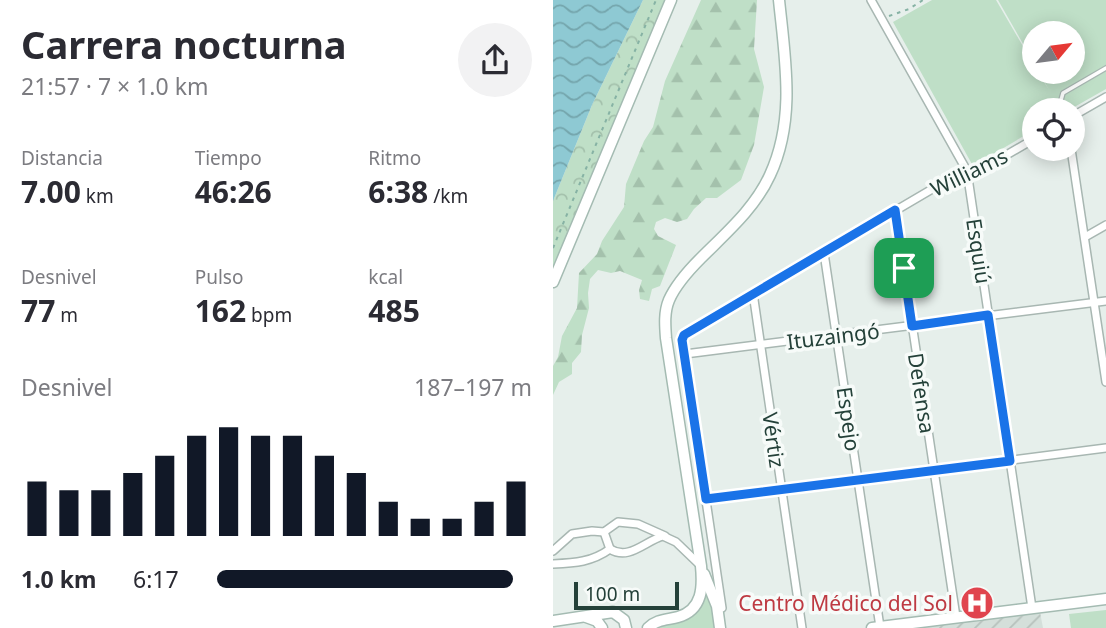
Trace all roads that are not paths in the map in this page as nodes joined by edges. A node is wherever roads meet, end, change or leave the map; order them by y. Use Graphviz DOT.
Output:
graph roads {
  1 [pos="671,0"];
  2 [pos="779,0"];
  3 [pos="871,0"];
  4 [pos="1106,68"];
  5 [pos="1106,97"];
  6 [pos="1062,98"];
  7 [pos="1085,109"];
  8 [pos="1022,146"];
  9 [pos="1073,161"];
  10 [pos="967,171"];
  11 [pos="895,210"];
  12 [pos="1106,225"];
  13 [pos="1085,237"];
  14 [pos="824,253"];
  15 [pos="553,282"];
  16 [pos="753,293"];
  17 [pos="1106,301"];
  18 [pos="1094,302"];
  19 [pos="988,315"];
  20 [pos="912,326"];
  21 [pos="837,335"];
  22 [pos="760,345"];
  23 [pos="685,354"];
  24 [pos="1106,382"];
  25 [pos="1106,448"];
  26 [pos="1010,461"];
  27 [pos="934,470"];
  28 [pos="858,480"];
  29 [pos="781,490"];
  30 [pos="706,499"];
  31 [pos="604,532"];
  32 [pos="668,537"];
  33 [pos="610,549"];
  34 [pos="553,551"];
  35 [pos="553,564"];
  36 [pos="701,566"];
  37 [pos="1106,599"];
  38 [pos="722,608"];
  39 [pos="1032,608"];
  40 [pos="583,617"];
  41 [pos="956,617"];
  42 [pos="553,621"];
  43 [pos="876,627"];
  44 [pos="602,628"];
  45 [pos="625,628"];
  46 [pos="648,628"];
  47 [pos="720,628"];
  48 [pos="802,628"];
  1 -- 15 [label="main road"];
  2 -- 36 [label="main road"];
  3 -- 10 [label="street, Esquiú"];
  4 -- 6 [label="lane"];
  5 -- 7 [label="street"];
  8 -- 10 [label="street, Williams"];
  9 -- 13 [label="street"];
  10 -- 11 [label="street, Williams"];
  10 -- 19 [label="street, Esquiú"];
  11 -- 14 [label="street, Williams"];
  11 -- 20 [label="street, Defensa"];
  12 -- 13 [label="street"];
  13 -- 18 [label="street"];
  14 -- 16 [label="street, Williams"];
  14 -- 21 [label="street, Espejo"];
  16 -- 22 [label="street, Vértiz"];
  16 -- 23 [label="street, Williams"];
  17 -- 18 [label="street, Ituzaingó"];
  18 -- 19 [label="street, Ituzaingó"];
  18 -- 24 [label="street"];
  19 -- 20 [label="street, Ituzaingó"];
  19 -- 26 [label="street, Esquiú"];
  20 -- 21 [label="street, Ituzaingó"];
  20 -- 27 [label="street, Defensa"];
  21 -- 22 [label="street, Ituzaingó"];
  21 -- 28 [label="street, Espejo"];
  22 -- 23 [label="street, Ituzaingó"];
  22 -- 29 [label="street, Vértiz"];
  23 -- 30 [label="street"];
  25 -- 26 [label="street"];
  26 -- 27 [label="street"];
  26 -- 39 [label="street, Esquiú"];
  27 -- 28 [label="street"];
  27 -- 41 [label="street, Defensa"];
  28 -- 29 [label="street"];
  28 -- 43 [label="street, Espejo"];
  29 -- 30 [label="street"];
  29 -- 48 [label="street, Vértiz"];
  30 -- 38 [label="street"];
  31 -- 32 [label="street"];
  31 -- 33 [label="street"];
  31 -- 34 [label="street"];
  32 -- 33 [label="street"];
  32 -- 36 [label="street"];
  33 -- 35 [label="street"];
  36 -- 46 [label="main road"];
  36 -- 47 [label="main road"];
  37 -- 39 [label="main road"];
  39 -- 41 [label="main road"];
  40 -- 42 [label="main road"];
  40 -- 44 [label="main road"];
  40 -- 45 [label="main road"];
  41 -- 43 [label="main road"];
}
